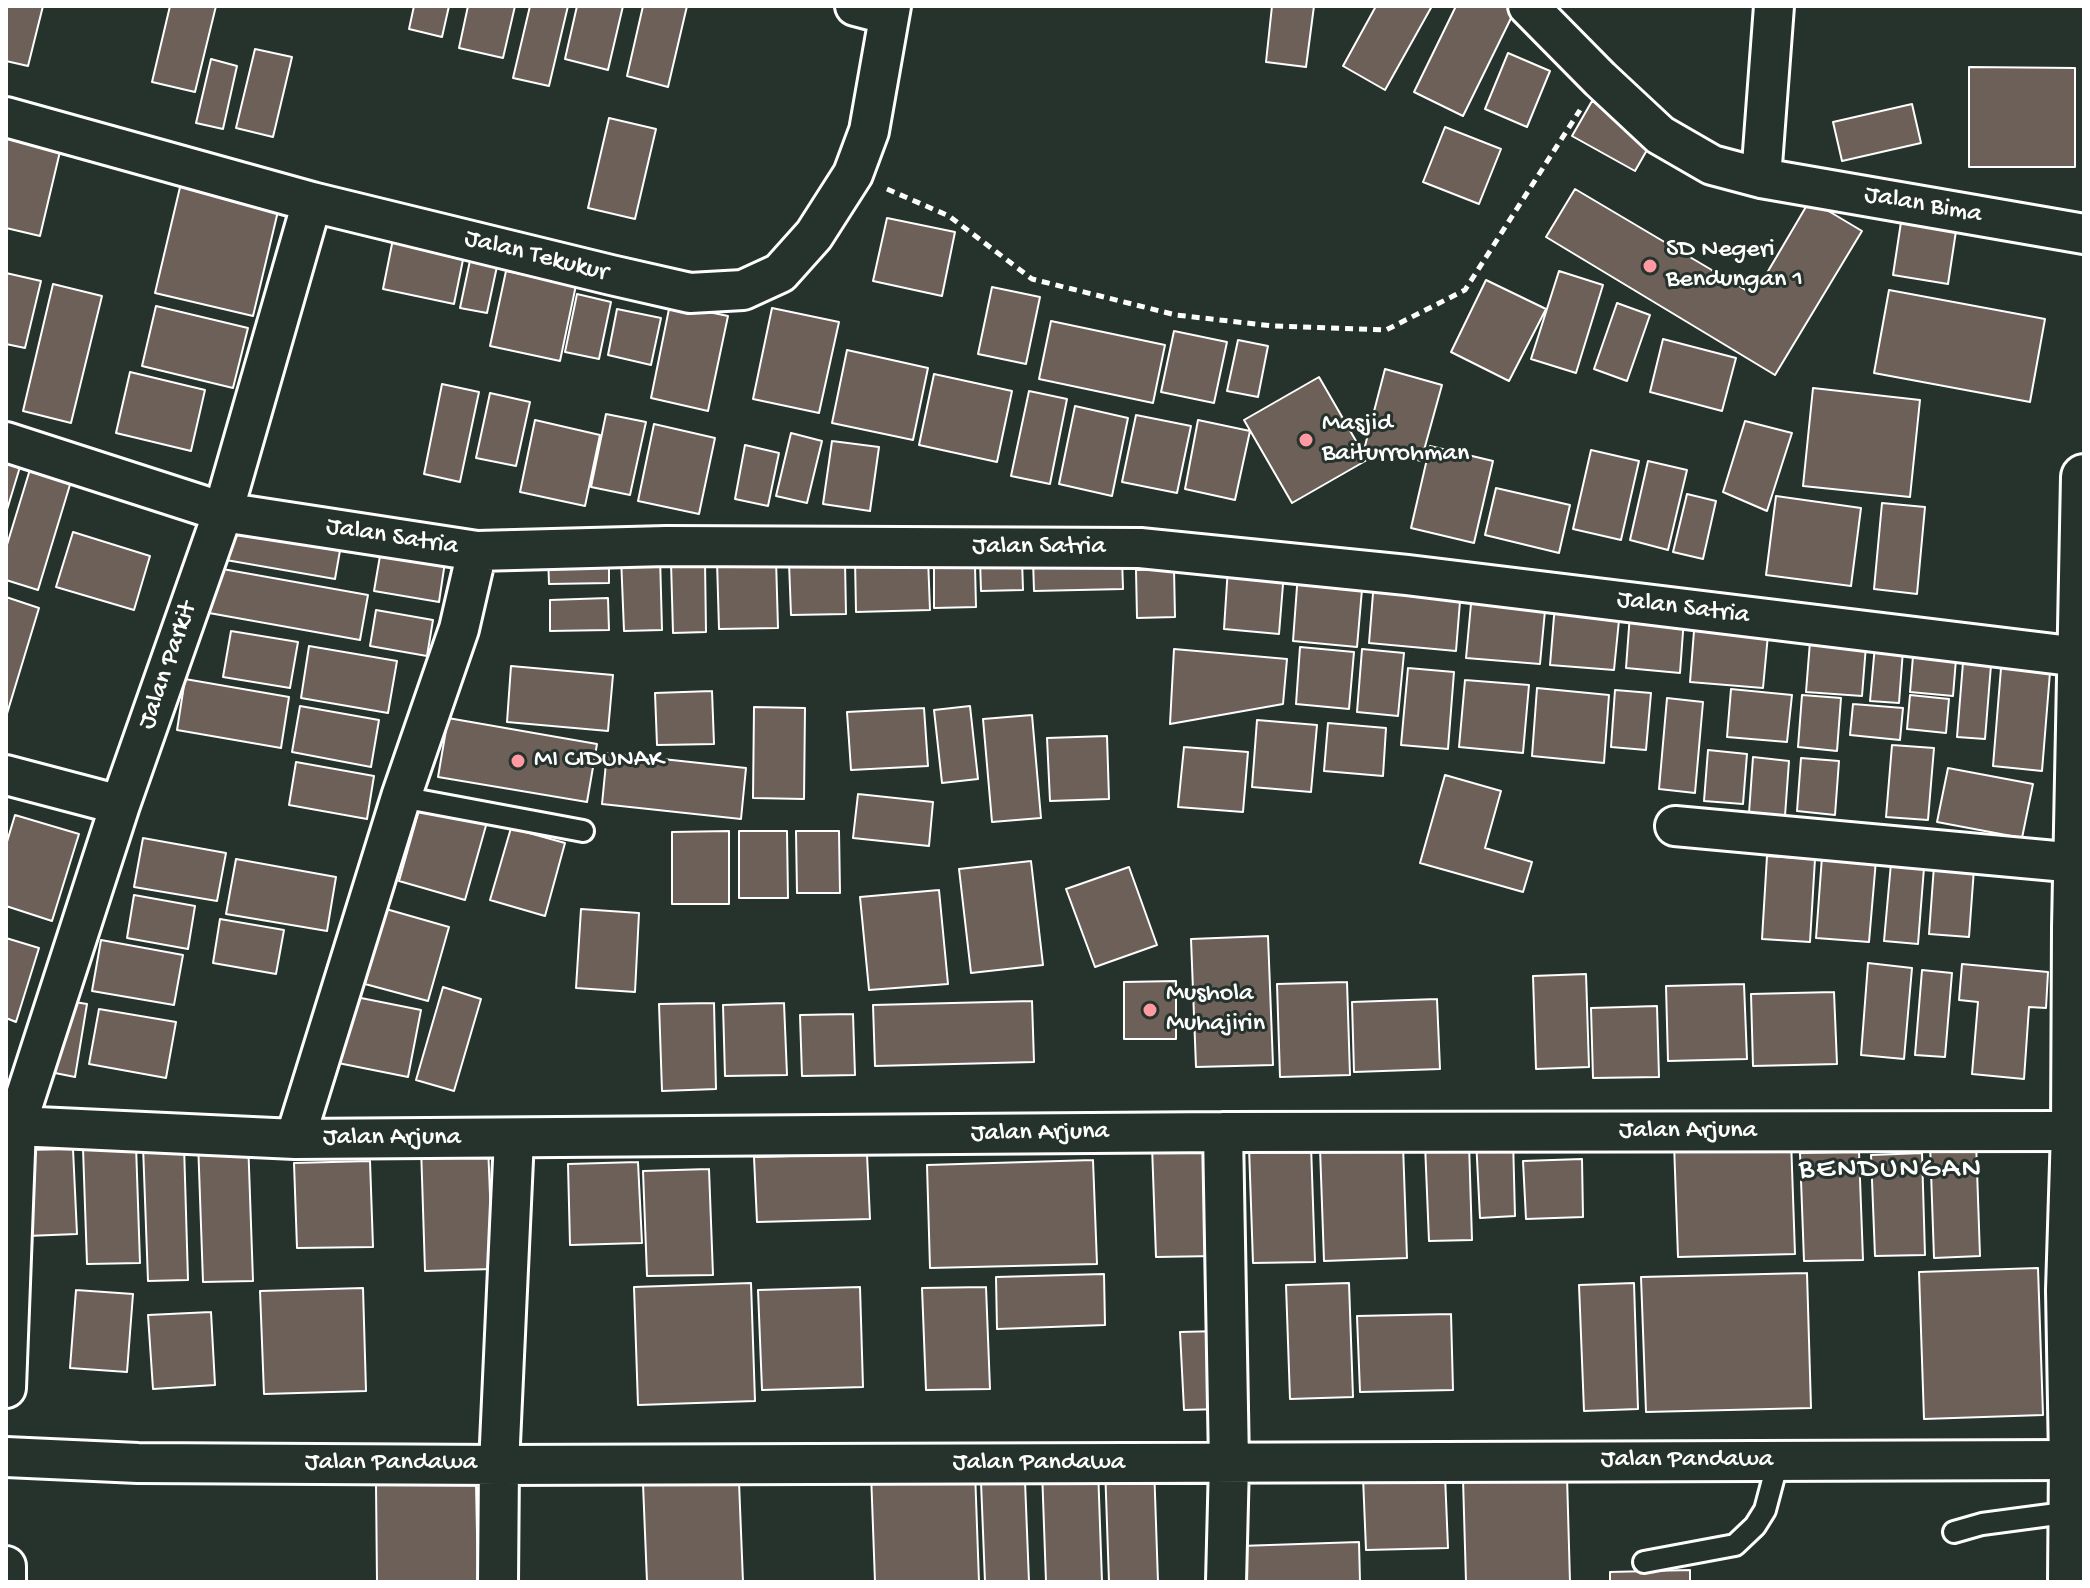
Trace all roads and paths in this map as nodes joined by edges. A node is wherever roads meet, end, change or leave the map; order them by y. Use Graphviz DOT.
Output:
graph roads {
  1 [pos="1528,6"];
  2 [pos="1774,6"];
  3 [pos="878,9"];
  4 [pos="1600,79"];
  5 [pos="6,117"];
  6 [pos="853,174"];
  7 [pos="1761,178"];
  8 [pos="312,202"];
  9 [pos="2084,234"];
  10 [pos="6,442"];
  11 [pos="2084,477"];
  12 [pos="2084,489"];
  13 [pos="223,512"];
  14 [pos="477,551"];
  15 [pos="2079,657"];
  16 [pos="2082,700"];
  17 [pos="6,775"];
  18 [pos="401,797"];
  19 [pos="120,805"];
  20 [pos="1675,826"];
  21 [pos="583,831"];
  22 [pos="2077,863"];
  23 [pos="11,1125"];
  24 [pos="2074,1131"];
  25 [pos="1223,1132"];
  26 [pos="514,1138"];
  27 [pos="295,1139"];
  28 [pos="2076,1290"];
  29 [pos="6,1388"];
  30 [pos="6,1457"];
  31 [pos="2072,1460"];
  32 [pos="1778,1461"];
  33 [pos="1229,1463"];
  34 [pos="499,1465"];
  35 [pos="2072,1512"];
  36 [pos="1954,1532"];
  37 [pos="1644,1562"];
  38 [pos="6,1566"];
  39 [pos="6,1582"];
  40 [pos="498,1582"];
  41 [pos="1226,1582"];
  42 [pos="2071,1582"];
  1 -- 4 [label="street, Jalan Bima"];
  2 -- 7 [label="street"];
  3 -- 6 [label="street, Jalan Tekukur"];
  4 -- 6 [label="path"];
  4 -- 7 [label="street, Jalan Bima"];
  5 -- 8 [label="street, Jalan Tekukur"];
  6 -- 8 [label="street, Jalan Tekukur"];
  7 -- 9 [label="street, Jalan Bima"];
  8 -- 13 [label="street, Jalan Parkit"];
  10 -- 13 [label="street, Jalan Satria"];
  11 -- 12 [label="street"];
  12 -- 15 [label="street"];
  13 -- 14 [label="street, Jalan Satria"];
  13 -- 19 [label="street, Jalan Parkit"];
  14 -- 15 [label="street, Jalan Satria"];
  14 -- 18 [label="street"];
  15 -- 16 [label="street"];
  16 -- 22 [label="street"];
  17 -- 19 [label="street"];
  18 -- 21 [label="lane"];
  18 -- 27 [label="street"];
  19 -- 23 [label="street, Jalan Parkit"];
  20 -- 22 [label="street"];
  22 -- 24 [label="street"];
  23 -- 27 [label="street, Jalan Arjuna"];
  23 -- 29 [label="street, Jalan Parkit"];
  24 -- 25 [label="street, Jalan Arjuna"];
  24 -- 28 [label="street"];
  25 -- 26 [label="street, Jalan Arjuna"];
  25 -- 33 [label="street"];
  26 -- 27 [label="street, Jalan Arjuna"];
  26 -- 34 [label="street"];
  28 -- 31 [label="street"];
  30 -- 34 [label="street, Jalan Pandawa"];
  31 -- 32 [label="street, Jalan Pandawa"];
  31 -- 35 [label="street"];
  32 -- 33 [label="street, Jalan Pandawa"];
  32 -- 37 [label="lane"];
  33 -- 34 [label="street, Jalan Pandawa"];
  33 -- 41 [label="street"];
  34 -- 40 [label="street"];
  35 -- 36 [label="lane"];
  35 -- 42 [label="street"];
  38 -- 39 [label="street"];
}
